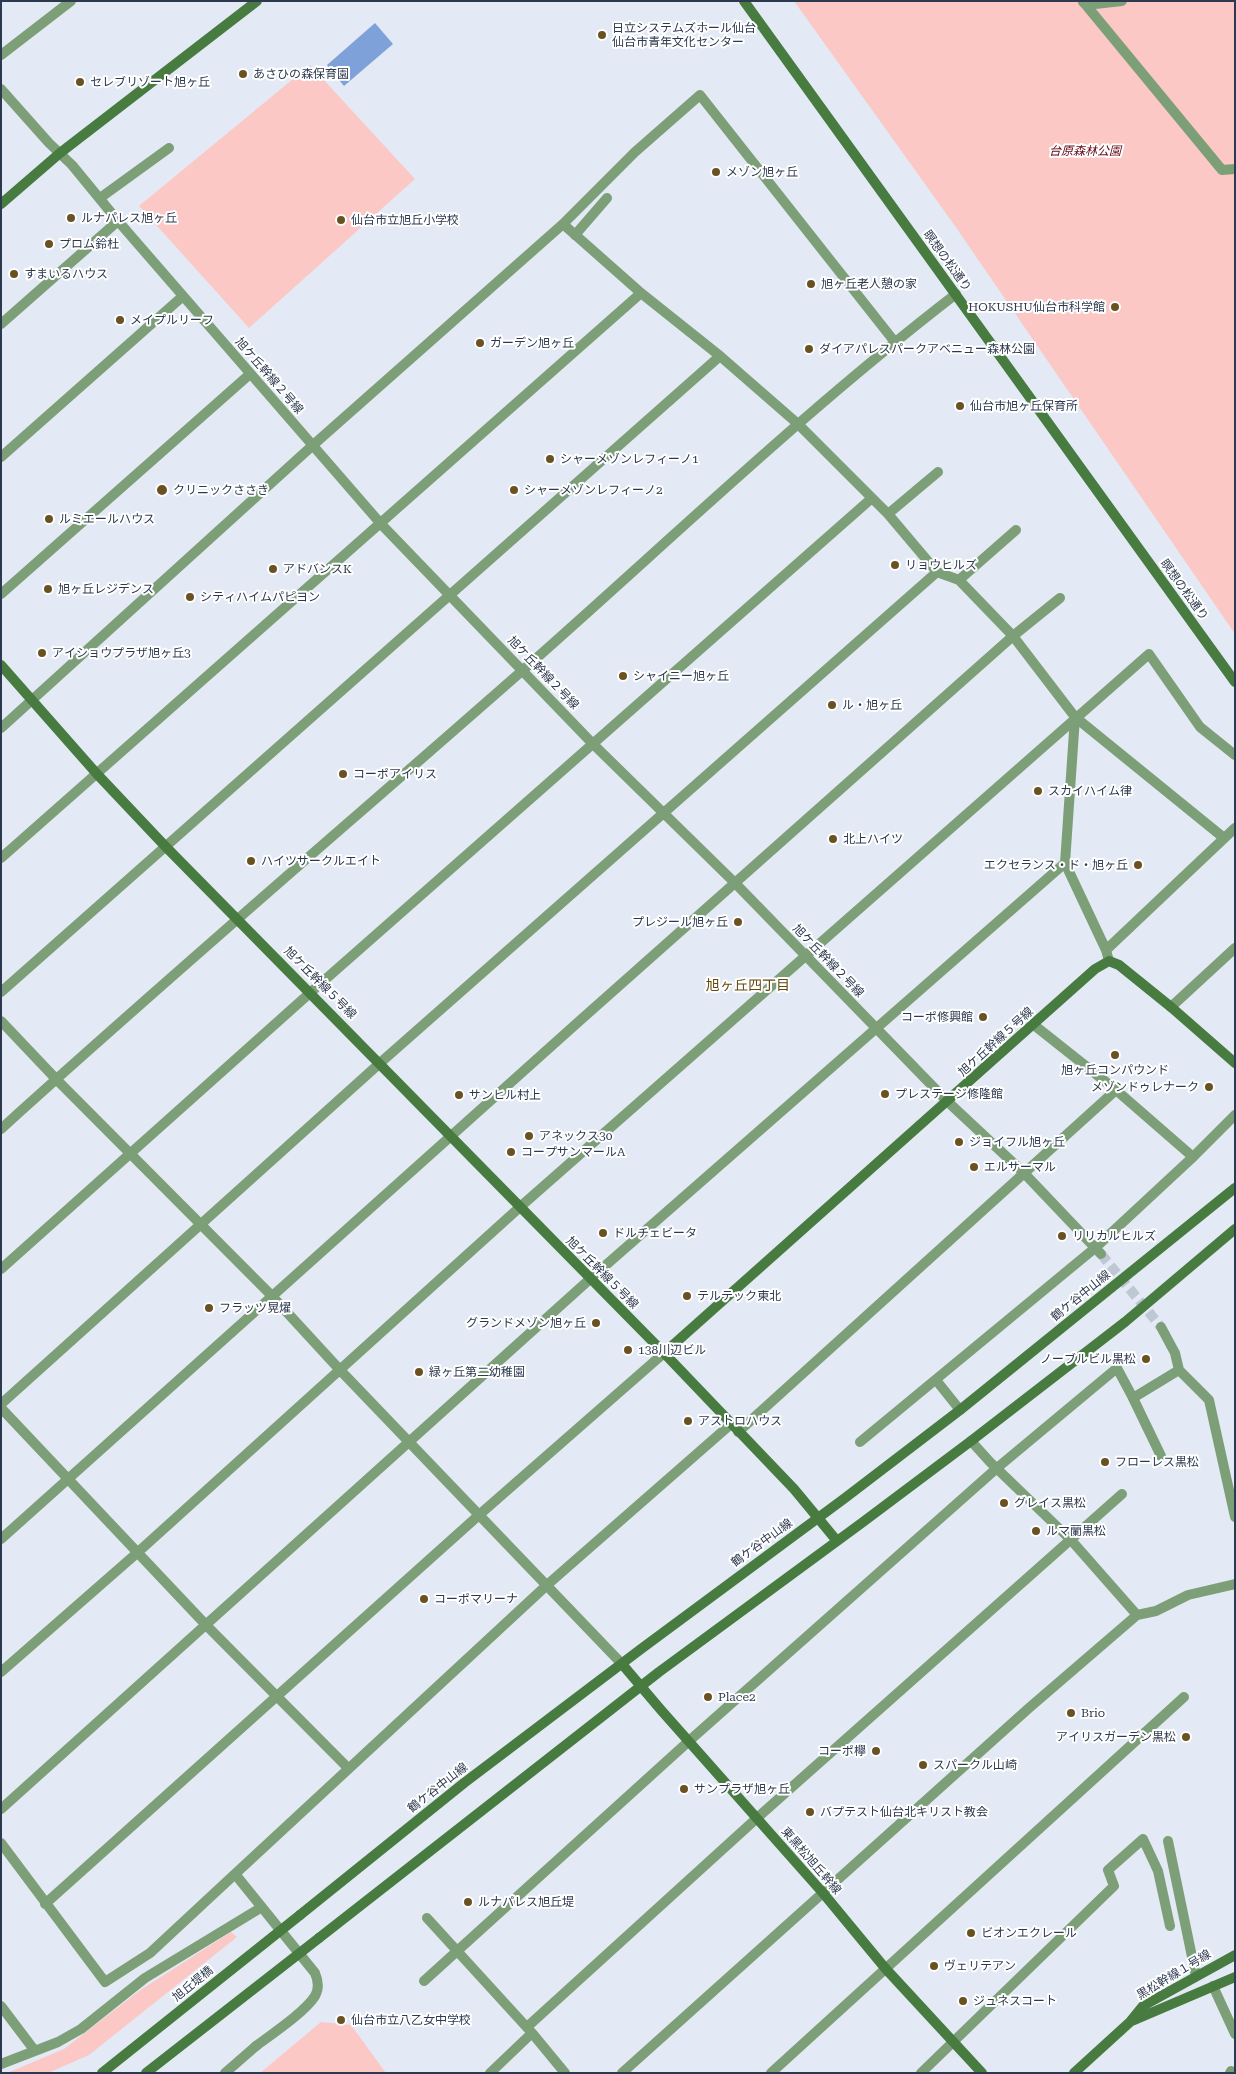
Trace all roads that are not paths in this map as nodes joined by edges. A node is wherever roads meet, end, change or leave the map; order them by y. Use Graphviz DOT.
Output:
graph roads {
  1 [pos="71,1"];
  2 [pos="257,1"];
  3 [pos="744,1"];
  4 [pos="1122,1"];
  5 [pos="1084,3"];
  6 [pos="1,55"];
  7 [pos="1,89"];
  8 [pos="169,148"];
  9 [pos="60,153"];
  10 [pos="1235,168"];
  11 [pos="100,198"];
  12 [pos="608,198"];
  13 [pos="1,204"];
  14 [pos="118,221"];
  15 [pos="563,224"];
  16 [pos="575,235"];
  17 [pos="641,293"];
  18 [pos="956,294"];
  19 [pos="183,296"];
  20 [pos="1,324"];
  21 [pos="894,341"];
  22 [pos="720,356"];
  23 [pos="250,374"];
  24 [pos="798,424"];
  25 [pos="312,446"];
  26 [pos="1,457"];
  27 [pos="938,472"];
  28 [pos="872,498"];
  29 [pos="888,514"];
  30 [pos="381,524"];
  31 [pos="1016,530"];
  32 [pos="937,572"];
  33 [pos="959,580"];
  34 [pos="1,594"];
  35 [pos="449,594"];
  36 [pos="1060,598"];
  37 [pos="1013,636"];
  38 [pos="1,665"];
  39 [pos="522,670"];
  40 [pos="1235,682"];
  41 [pos="32,701"];
  42 [pos="1075,718"];
  43 [pos="1,728"];
  44 [pos="592,743"];
  45 [pos="1235,755"];
  46 [pos="97,774"];
  47 [pos="663,812"];
  48 [pos="1235,828"];
  49 [pos="1224,838"];
  50 [pos="165,846"];
  51 [pos="1,858"];
  52 [pos="1064,863"];
  53 [pos="735,883"];
  54 [pos="238,919"];
  55 [pos="1235,948"];
  56 [pos="1106,950"];
  57 [pos="804,955"];
  58 [pos="1109,961"];
  59 [pos="1,992"];
  60 [pos="311,992"];
  61 [pos="1171,1007"];
  62 [pos="1,1021"];
  63 [pos="1034,1025"];
  64 [pos="876,1027"];
  65 [pos="380,1063"];
  66 [pos="1235,1063"];
  67 [pos="56,1079"];
  68 [pos="1116,1090"];
  69 [pos="948,1102"];
  70 [pos="1235,1115"];
  71 [pos="1,1129"];
  72 [pos="452,1136"];
  73 [pos="130,1153"];
  74 [pos="1193,1157"];
  75 [pos="1024,1173"];
  76 [pos="1235,1188"];
  77 [pos="520,1207"];
  78 [pos="202,1224"];
  79 [pos="1235,1228"];
  80 [pos="1098,1251"];
  81 [pos="1,1269"];
  82 [pos="590,1279"];
  83 [pos="271,1295"];
  84 [pos="1161,1327"];
  85 [pos="664,1353"];
  86 [pos="340,1370"];
  87 [pos="1178,1370"];
  88 [pos="936,1380"];
  89 [pos="1133,1398"];
  90 [pos="1,1404"];
  91 [pos="1,1408"];
  92 [pos="960,1410"];
  93 [pos="734,1428"];
  94 [pos="971,1440"];
  95 [pos="410,1442"];
  96 [pos="860,1442"];
  97 [pos="1161,1456"];
  98 [pos="997,1468"];
  99 [pos="69,1478"];
  100 [pos="1122,1494"];
  101 [pos="479,1515"];
  102 [pos="818,1517"];
  103 [pos="1235,1517"];
  104 [pos="1,1539"];
  105 [pos="1071,1540"];
  106 [pos="838,1541"];
  107 [pos="137,1553"];
  108 [pos="1235,1584"];
  109 [pos="547,1585"];
  110 [pos="1138,1615"];
  111 [pos="206,1625"];
  112 [pos="622,1664"];
  113 [pos="1,1672"];
  114 [pos="640,1686"];
  115 [pos="277,1696"];
  116 [pos="1184,1697"];
  117 [pos="688,1741"];
  118 [pos="348,1768"];
  119 [pos="1,1808"];
  120 [pos="757,1818"];
  121 [pos="1168,1841"];
  122 [pos="1,1843"];
  123 [pos="235,1874"];
  124 [pos="823,1892"];
  125 [pos="45,1904"];
  126 [pos="262,1907"];
  127 [pos="300,1914"];
  128 [pos="427,1918"];
  129 [pos="1170,1926"];
  130 [pos="459,1950"];
  131 [pos="1235,1955"];
  132 [pos="885,1968"];
  133 [pos="1196,1976"];
  134 [pos="1235,1977"];
  135 [pos="424,1981"];
  136 [pos="1213,1986"];
  137 [pos="1,2006"];
  138 [pos="1130,2022"];
  139 [pos="530,2030"];
  140 [pos="1235,2034"];
  141 [pos="955,2042"];
  142 [pos="35,2051"];
  143 [pos="1,2064"];
  144 [pos="102,2073"];
  145 [pos="146,2073"];
  146 [pos="225,2073"];
  147 [pos="490,2073"];
  148 [pos="565,2073"];
  149 [pos="622,2073"];
  150 [pos="772,2073"];
  151 [pos="921,2073"];
  152 [pos="982,2073"];
  153 [pos="1074,2073"];
  1 -- 6 [label="street"];
  2 -- 9 [label="street"];
  3 -- 18 [label="street, 瞑想の松通り"];
  4 -- 5 [label="street"];
  5 -- 10 [label="street"];
  7 -- 9 [label="street, 旭ケ丘幹線２号線"];
  8 -- 11 [label="street"];
  9 -- 11 [label="street, 旭ケ丘幹線２号線"];
  9 -- 13 [label="street"];
  11 -- 14 [label="street, 旭ケ丘幹線２号線"];
  12 -- 16 [label="street"];
  14 -- 19 [label="street, 旭ケ丘幹線２号線"];
  14 -- 20 [label="street"];
  15 -- 16 [label="street"];
  15 -- 21 [label="street"];
  15 -- 25 [label="street"];
  16 -- 17 [label="street"];
  17 -- 22 [label="street"];
  17 -- 30 [label="street"];
  18 -- 21 [label="street"];
  18 -- 40 [label="street, 瞑想の松通り"];
  19 -- 23 [label="street, 旭ケ丘幹線２号線"];
  19 -- 26 [label="street"];
  21 -- 24 [label="street"];
  22 -- 24 [label="street"];
  22 -- 35 [label="street"];
  23 -- 25 [label="street, 旭ケ丘幹線２号線"];
  23 -- 34 [label="street"];
  24 -- 28 [label="street"];
  24 -- 39 [label="street"];
  25 -- 30 [label="street, 旭ケ丘幹線２号線"];
  25 -- 41 [label="street"];
  27 -- 29 [label="street"];
  28 -- 29 [label="street"];
  28 -- 44 [label="street"];
  29 -- 32 [label="street"];
  30 -- 35 [label="street, 旭ケ丘幹線２号線"];
  30 -- 46 [label="street"];
  31 -- 33 [label="street"];
  32 -- 33 [label="street"];
  32 -- 47 [label="street"];
  33 -- 37 [label="street"];
  35 -- 39 [label="street, 旭ケ丘幹線２号線"];
  35 -- 50 [label="street"];
  36 -- 37 [label="street"];
  37 -- 42 [label="street"];
  37 -- 53 [label="street"];
  38 -- 41 [label="street, 旭ケ丘幹線５号線"];
  39 -- 44 [label="street, 旭ケ丘幹線２号線"];
  39 -- 54 [label="street"];
  41 -- 43 [label="street"];
  41 -- 46 [label="street, 旭ケ丘幹線５号線"];
  42 -- 45 [label="street"];
  42 -- 49 [label="street"];
  42 -- 52 [label="street"];
  42 -- 57 [label="street"];
  44 -- 47 [label="street, 旭ケ丘幹線２号線"];
  44 -- 60 [label="street"];
  46 -- 50 [label="street, 旭ケ丘幹線５号線"];
  46 -- 51 [label="street"];
  47 -- 53 [label="street, 旭ケ丘幹線２号線"];
  47 -- 65 [label="street"];
  48 -- 49 [label="street"];
  49 -- 56 [label="street"];
  50 -- 54 [label="street, 旭ケ丘幹線５号線"];
  50 -- 59 [label="street"];
  52 -- 56 [label="street"];
  52 -- 64 [label="street"];
  53 -- 57 [label="street, 旭ケ丘幹線２号線"];
  53 -- 72 [label="street"];
  54 -- 60 [label="street, 旭ケ丘幹線５号線"];
  54 -- 67 [label="street"];
  55 -- 61 [label="street"];
  56 -- 58 [label="street"];
  57 -- 64 [label="street, 旭ケ丘幹線２号線"];
  57 -- 77 [label="street"];
  58 -- 61 [label="street"];
  58 -- 63 [label="street, 旭ケ丘幹線５号線"];
  60 -- 65 [label="street, 旭ケ丘幹線５号線"];
  60 -- 73 [label="street"];
  61 -- 66 [label="street"];
  62 -- 67 [label="street"];
  63 -- 68 [label="street"];
  63 -- 69 [label="street, 旭ケ丘幹線５号線"];
  64 -- 69 [label="street, 旭ケ丘幹線２号線"];
  64 -- 82 [label="street"];
  65 -- 72 [label="street, 旭ケ丘幹線５号線"];
  65 -- 78 [label="street"];
  67 -- 71 [label="street"];
  67 -- 73 [label="street"];
  68 -- 74 [label="street"];
  68 -- 75 [label="street"];
  69 -- 75 [label="street, 旭ケ丘幹線２号線"];
  69 -- 85 [label="street, 旭ケ丘幹線５号線"];
  70 -- 74 [label="street"];
  72 -- 77 [label="street, 旭ケ丘幹線５号線"];
  72 -- 83 [label="street"];
  73 -- 78 [label="street"];
  73 -- 81 [label="street"];
  74 -- 80 [label="street"];
  75 -- 80 [label="street, 旭ケ丘幹線２号線"];
  75 -- 93 [label="street"];
  76 -- 92 [label="street, 鶴ケ谷中山線"];
  77 -- 82 [label="street, 旭ケ丘幹線５号線"];
  77 -- 86 [label="street"];
  78 -- 83 [label="street"];
  78 -- 90 [label="street"];
  79 -- 94 [label="street"];
  80 -- 88 [label="street"];
  82 -- 85 [label="street, 旭ケ丘幹線５号線"];
  82 -- 95 [label="street"];
  83 -- 86 [label="street"];
  83 -- 99 [label="street"];
  84 -- 87 [label="street"];
  85 -- 93 [label="street"];
  85 -- 101 [label="street"];
  86 -- 95 [label="street"];
  86 -- 107 [label="street"];
  87 -- 89 [label="street"];
  87 -- 103 [label="street"];
  88 -- 92 [label="street"];
  88 -- 96 [label="street"];
  89 -- 97 [label="street"];
  89 -- 98 [label="street"];
  91 -- 99 [label="street"];
  92 -- 102 [label="street, 鶴ケ谷中山線"];
  93 -- 102 [label="street"];
  93 -- 109 [label="street"];
  94 -- 98 [label="street"];
  94 -- 106 [label="street"];
  95 -- 101 [label="street"];
  95 -- 111 [label="street"];
  98 -- 105 [label="street"];
  98 -- 117 [label="street"];
  99 -- 104 [label="street"];
  99 -- 107 [label="street"];
  100 -- 105 [label="street"];
  101 -- 109 [label="street"];
  101 -- 115 [label="street"];
  102 -- 106 [label="street"];
  102 -- 112 [label="street, 鶴ケ谷中山線"];
  105 -- 110 [label="street"];
  105 -- 120 [label="street"];
  106 -- 114 [label="street"];
  107 -- 111 [label="street"];
  107 -- 113 [label="street"];
  108 -- 110 [label="street"];
  109 -- 112 [label="street"];
  109 -- 118 [label="street"];
  110 -- 124 [label="street"];
  111 -- 115 [label="street"];
  111 -- 119 [label="street"];
  112 -- 114 [label="street, 東黒松旭丘幹線"];
  112 -- 127 [label="street, 鶴ケ谷中山線"];
  114 -- 117 [label="street, 東黒松旭丘幹線"];
  114 -- 145 [label="street, bridge"];
  115 -- 118 [label="street"];
  115 -- 125 [label="street"];
  116 -- 132 [label="street"];
  117 -- 120 [label="street, 東黒松旭丘幹線"];
  117 -- 130 [label="street"];
  118 -- 123 [label="street"];
  120 -- 124 [label="street, 東黒松旭丘幹線"];
  120 -- 139 [label="street"];
  121 -- 133 [label="street"];
  122 -- 125 [label="street"];
  123 -- 125 [label="street"];
  123 -- 126 [label="street"];
  124 -- 132 [label="street, 東黒松旭丘幹線"];
  124 -- 149 [label="street"];
  126 -- 142 [label="street"];
  126 -- 146 [label="street"];
  127 -- 144 [label="street, 旭丘堤橋, bridge"];
  128 -- 130 [label="street"];
  129 -- 141 [label="street"];
  130 -- 135 [label="street"];
  130 -- 139 [label="street"];
  131 -- 133 [label="street, 黒松幹線１号線"];
  132 -- 141 [label="street, 東黒松旭丘幹線"];
  132 -- 150 [label="street"];
  133 -- 138 [label="street, 黒松幹線１号線"];
  134 -- 136 [label="street, 黒松幹線１号線"];
  136 -- 138 [label="street, 黒松幹線１号線"];
  136 -- 140 [label="street"];
  137 -- 142 [label="street"];
  138 -- 153 [label="street, 黒松幹線１号線"];
  139 -- 147 [label="street"];
  139 -- 148 [label="street"];
  141 -- 151 [label="street"];
  141 -- 152 [label="street, 東黒松旭丘幹線"];
  142 -- 143 [label="street"];
}
